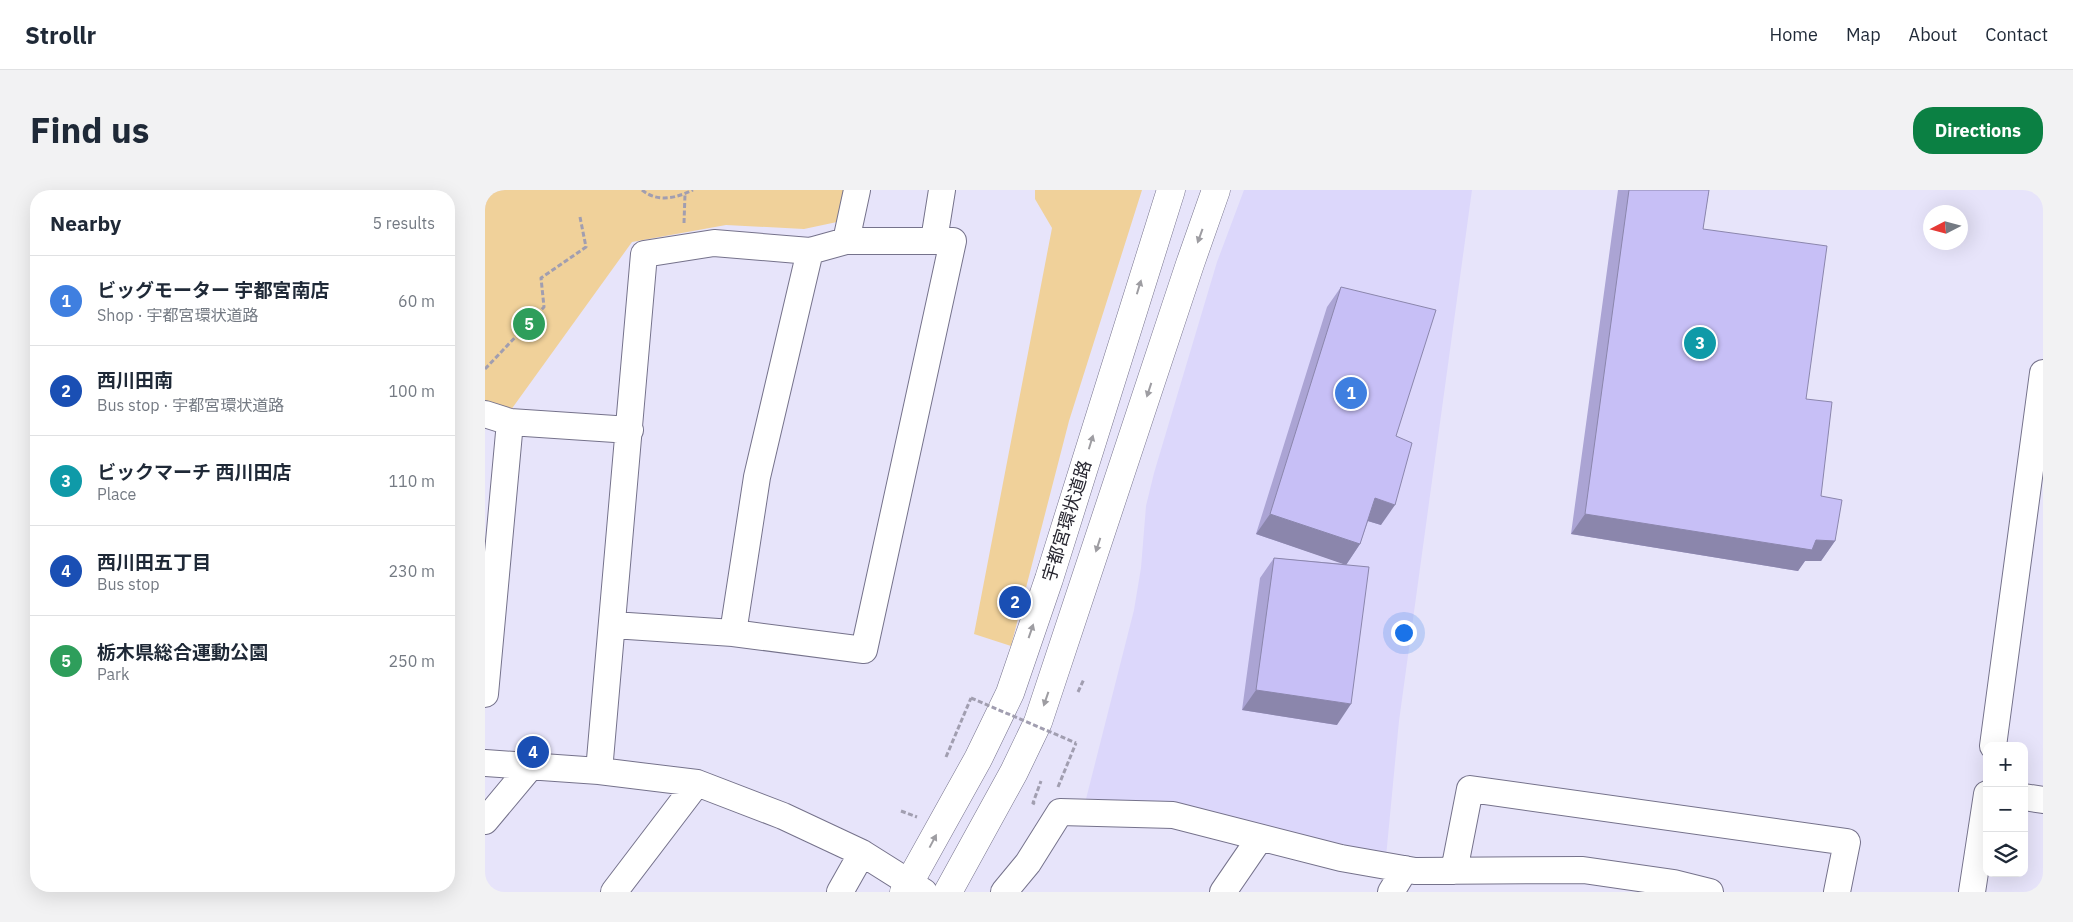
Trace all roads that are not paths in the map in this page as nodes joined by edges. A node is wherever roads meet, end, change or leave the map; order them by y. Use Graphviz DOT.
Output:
graph roads {
  1 [pos="857,190"];
  2 [pos="942,190"];
  3 [pos="1171,190"];
  4 [pos="1216,190"];
  5 [pos="934,240"];
  6 [pos="846,241"];
  7 [pos="810,251"];
  8 [pos="2043,373"];
  9 [pos="2041,406"];
  10 [pos="485,414"];
  11 [pos="510,422"];
  12 [pos="630,430"];
  13 [pos="613,624"];
  14 [pos="733,633"];
  15 [pos="485,694"];
  16 [pos="1994,742"];
  17 [pos="485,763"];
  18 [pos="531,766"];
  19 [pos="599,771"];
  20 [pos="697,783"];
  21 [pos="2028,798"];
  22 [pos="2043,800"];
  23 [pos="1983,820"];
  24 [pos="485,821"];
  25 [pos="1260,838"];
  26 [pos="862,853"];
  27 [pos="1405,869"];
  28 [pos="1566,870"];
  29 [pos="1454,871"];
  30 [pos="912,889"];
  31 [pos="614,892"];
  32 [pos="840,892"];
  33 [pos="948,892"];
  34 [pos="1004,892"];
  35 [pos="1223,892"];
  36 [pos="1391,892"];
  37 [pos="1552,892"];
  38 [pos="1710,892"];
  39 [pos="1837,892"];
  40 [pos="1972,892"];
  1 -- 6 [label="street"];
  2 -- 5 [label="street"];
  30 -- 3 [label="highway, 宇都宮環状道路, one-way"];
  4 -- 33 [label="highway, 宇都宮環状道路, one-way"];
  5 -- 6 [label="street"];
  5 -- 14 [label="street"];
  6 -- 7 [label="street"];
  7 -- 12 [label="street"];
  7 -- 14 [label="street"];
  8 -- 9 [label="street"];
  9 -- 16 [label="street"];
  10 -- 11 [label="street"];
  11 -- 12 [label="street"];
  11 -- 15 [label="street"];
  12 -- 13 [label="street"];
  13 -- 14 [label="street"];
  13 -- 19 [label="street"];
  17 -- 18 [label="street"];
  18 -- 19 [label="street"];
  18 -- 24 [label="street"];
  19 -- 20 [label="street"];
  20 -- 26 [label="street"];
  20 -- 31 [label="street"];
  21 -- 22 [label="street"];
  23 -- 40 [label="street"];
  25 -- 27 [label="street"];
  25 -- 34 [label="street"];
  25 -- 35 [label="street"];
  26 -- 30 [label="street"];
  26 -- 32 [label="street"];
  27 -- 29 [label="street"];
  27 -- 36 [label="street"];
  28 -- 29 [label="street"];
  28 -- 37 [label="street"];
  28 -- 38 [label="street"];
  29 -- 39 [label="street"];
}
